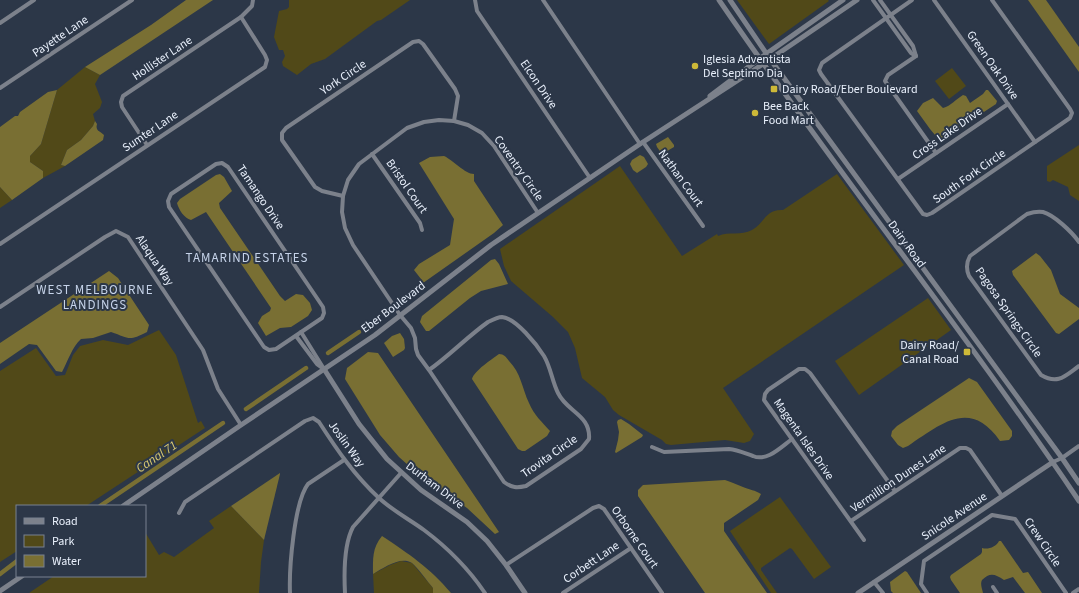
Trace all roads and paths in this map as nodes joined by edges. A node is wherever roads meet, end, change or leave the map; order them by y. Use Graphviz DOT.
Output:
graph roads {
  1 [pos="34,0"];
  2 [pos="132,0"];
  3 [pos="253,0"];
  4 [pos="475,0"];
  5 [pos="543,0"];
  6 [pos="719,0"];
  7 [pos="730,0"];
  8 [pos="843,0"];
  9 [pos="857,0"];
  10 [pos="873,0"];
  11 [pos="880,0"];
  12 [pos="912,0"];
  13 [pos="934,0"];
  14 [pos="992,0"];
  15 [pos="891,15"];
  16 [pos="241,17"];
  17 [pos="886,18"];
  18 [pos="0,22"];
  19 [pos="767,54"];
  20 [pos="916,56"];
  21 [pos="759,59"];
  22 [pos="770,59"];
  23 [pos="763,64"];
  24 [pos="0,88"];
  25 [pos="1008,104"];
  26 [pos="454,121"];
  27 [pos="673,122"];
  28 [pos="1035,142"];
  29 [pos="642,143"];
  30 [pos="147,145"];
  31 [pos="936,153"];
  32 [pos="372,154"];
  33 [pos="590,178"];
  34 [pos="898,179"];
  35 [pos="343,196"];
  36 [pos="538,213"];
  37 [pos="704,226"];
  38 [pos="422,230"];
  39 [pos="1079,242"];
  40 [pos="0,244"];
  41 [pos="916,258"];
  42 [pos="908,263"];
  43 [pos="0,307"];
  44 [pos="400,315"];
  45 [pos="301,332"];
  46 [pos="296,336"];
  47 [pos="991,360"];
  48 [pos="984,365"];
  49 [pos="1079,366"];
  50 [pos="324,369"];
  51 [pos="428,370"];
  52 [pos="241,425"];
  53 [pos="792,439"];
  54 [pos="1079,446"];
  55 [pos="652,448"];
  56 [pos="1062,458"];
  57 [pos="344,460"];
  58 [pos="1053,462"];
  59 [pos="400,473"];
  60 [pos="1079,483"];
  61 [pos="895,491"];
  62 [pos="1002,496"];
  63 [pos="379,498"];
  64 [pos="1079,501"];
  65 [pos="124,505"];
  66 [pos="179,512"];
  67 [pos="851,521"];
  68 [pos="864,540"];
  69 [pos="631,548"];
  70 [pos="506,565"];
  71 [pos="21,577"];
  72 [pos="874,582"];
  73 [pos="993,587"];
  74 [pos="1079,589"];
  75 [pos="0,591"];
  76 [pos="290,593"];
  77 [pos="345,593"];
  78 [pos="485,593"];
  79 [pos="525,593"];
  80 [pos="563,593"];
  81 [pos="662,593"];
  82 [pos="858,593"];
  83 [pos="883,593"];
  84 [pos="927,593"];
  85 [pos="997,593"];
  86 [pos="1066,593"];
  87 [pos="1073,593"];
  1 -- 18 [label="street"];
  2 -- 24 [label="street, Payette Lane"];
  3 -- 16 [label="street, Hollister Lane"];
  4 -- 33 [label="street, Elcon Drive"];
  5 -- 29 [label="street"];
  6 -- 21 [label="street, Dairy Road"];
  7 -- 19 [label="street, Dairy Road"];
  8 -- 19 [label="street, Eber Boulevard"];
  9 -- 22 [label="street, Eber Boulevard"];
  10 -- 17 [label="street"];
  11 -- 15 [label="street"];
  12 -- 15 [label="street, South Fork Circle"];
  13 -- 25 [label="street, Green Oak Drive"];
  14 -- 28 [label="street, South Fork Circle"];
  15 -- 17 [label="street, South Fork Circle"];
  15 -- 20 [label="street"];
  16 -- 30 [label="street, Hollister Lane"];
  16 -- 30 [label="street, Sumter Lane"];
  17 -- 20 [label="street"];
  17 -- 34 [label="street, South Fork Circle"];
  19 -- 21 [label="street, Eber Boulevard"];
  19 -- 22 [label="street, Dairy Road"];
  20 -- 31 [label="street"];
  21 -- 23 [label="street, Dairy Road"];
  21 -- 27 [label="street, Eber Boulevard"];
  22 -- 23 [label="street, Eber Boulevard"];
  22 -- 41 [label="street, Dairy Road"];
  23 -- 27 [label="street, Eber Boulevard"];
  23 -- 42 [label="street, Dairy Road"];
  25 -- 28 [label="street, Green Oak Drive"];
  25 -- 31 [label="street, Cross Lake Drive"];
  26 -- 32 [label="street, Coventry Circle"];
  26 -- 35 [label="street, York Circle"];
  26 -- 36 [label="street, Coventry Circle"];
  27 -- 29 [label="street, Eber Boulevard"];
  28 -- 34 [label="street, South Fork Circle"];
  29 -- 33 [label="street, Eber Boulevard"];
  29 -- 37 [label="street, Nathan Court"];
  30 -- 40 [label="street, Sumter Lane"];
  31 -- 34 [label="street, Cross Lake Drive"];
  32 -- 35 [label="street, Coventry Circle"];
  32 -- 38 [label="street, Bristol Court"];
  33 -- 36 [label="street, Eber Boulevard"];
  35 -- 44 [label="street, Coventry Circle"];
  36 -- 44 [label="street, Eber Boulevard"];
  39 -- 49 [label="street, Pagosa Springs Circle"];
  41 -- 42 [label="street"];
  41 -- 47 [label="street, Dairy Road"];
  42 -- 48 [label="street, Dairy Road"];
  43 -- 52 [label="street, Alaqua Way"];
  44 -- 50 [label="street, Eber Boulevard"];
  44 -- 51 [label="street, Trovita Circle"];
  45 -- 46 [label="street, Tamango Drive"];
  45 -- 46 [label="street, Tamango Drive"];
  45 -- 50 [label="street"];
  46 -- 50 [label="street"];
  47 -- 48 [label="street"];
  47 -- 56 [label="street, Dairy Road"];
  48 -- 58 [label="street, Dairy Road"];
  50 -- 52 [label="street, Eber Boulevard"];
  50 -- 59 [label="street, Durham Drive"];
  51 -- 51 [label="street, Trovita Circle"];
  52 -- 65 [label="street, Eber Boulevard"];
  53 -- 55 [label="street"];
  53 -- 61 [label="street, Magenta Isles Drive"];
  53 -- 67 [label="street, Magenta Isles Drive"];
  54 -- 56 [label="street, Snicole Avenue"];
  56 -- 58 [label="street, Snicole Avenue"];
  56 -- 60 [label="street, Dairy Road"];
  57 -- 63 [label="street, Joslin Way"];
  57 -- 66 [label="street, Joslin Way"];
  57 -- 76 [label="street"];
  58 -- 62 [label="street, Snicole Avenue"];
  58 -- 64 [label="street, Dairy Road"];
  59 -- 63 [label="street"];
  59 -- 70 [label="street, Durham Drive"];
  61 -- 62 [label="street, Vermillion Dunes Lane"];
  61 -- 67 [label="street, Vermillion Dunes Lane"];
  62 -- 72 [label="street, Snicole Avenue"];
  63 -- 77 [label="street"];
  63 -- 78 [label="street, Joslin Way"];
  67 -- 68 [label="street, Magenta Isles Drive"];
  69 -- 70 [label="street, Orborne Court"];
  69 -- 80 [label="street, Corbett Lane"];
  69 -- 81 [label="street, Orborne Court"];
  70 -- 79 [label="street, Durham Drive"];
  71 -- 75 [label="street"];
  72 -- 82 [label="street, Snicole Avenue"];
  72 -- 83 [label="street"];
  73 -- 85 [label="street"];
  74 -- 87 [label="street"];
  84 -- 86 [label="street, Crew Circle"];
}
